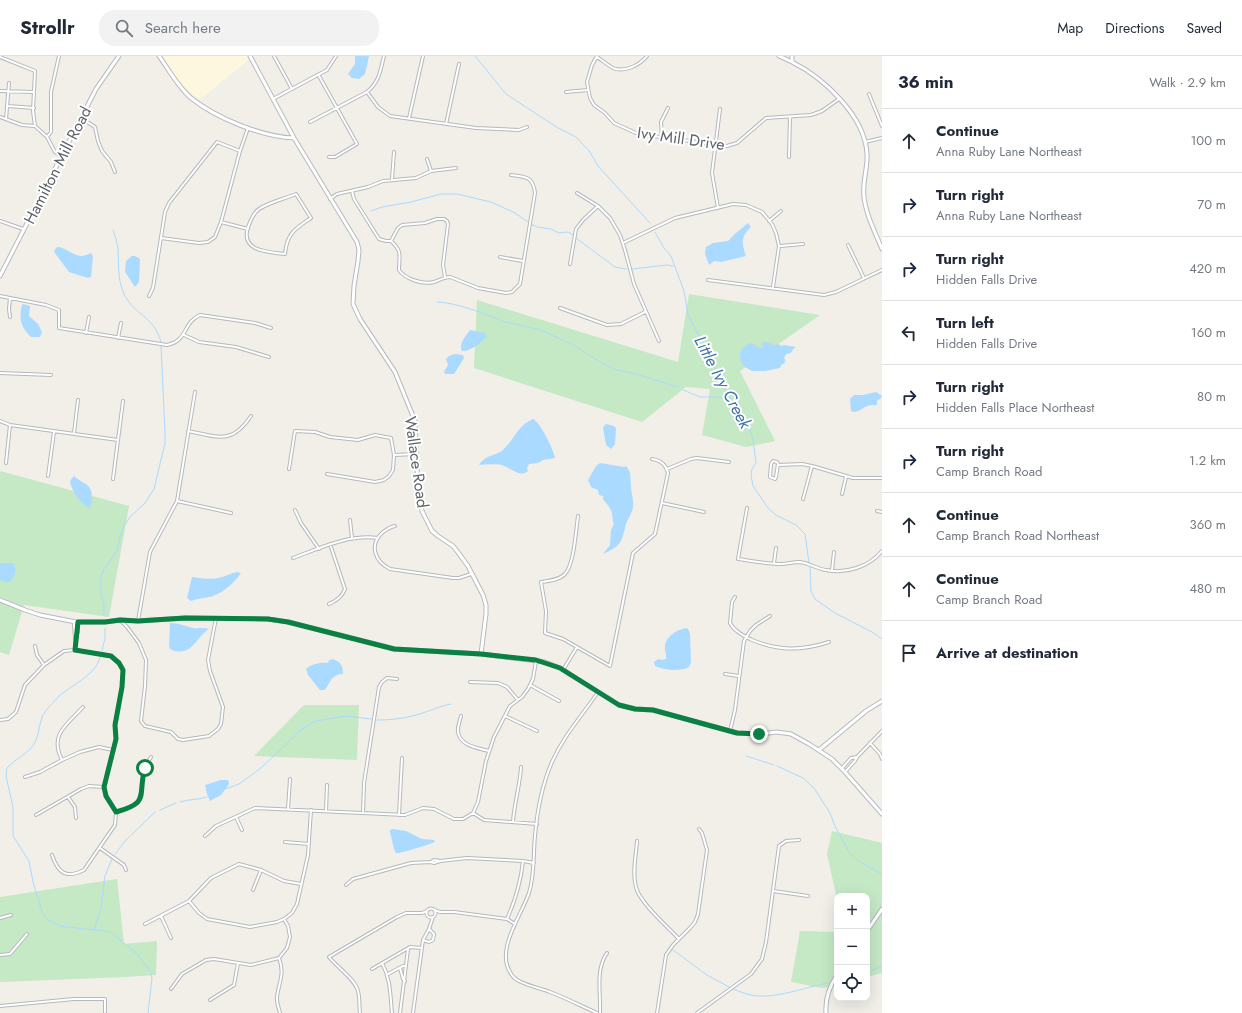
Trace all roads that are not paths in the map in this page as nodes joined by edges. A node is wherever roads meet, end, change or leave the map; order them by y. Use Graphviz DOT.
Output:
graph roads {
  1 [pos="59,56"];
  2 [pos="119,56"];
  3 [pos="160,56"];
  4 [pos="250,56"];
  5 [pos="279,56"];
  6 [pos="336,56"];
  7 [pos="384,56"];
  8 [pos="423,56"];
  9 [pos="597,56"];
  10 [pos="647,56"];
  11 [pos="779,56"];
  12 [pos="791,56"];
  13 [pos="0,57"];
  14 [pos="275,57"];
  15 [pos="786,59"];
  16 [pos="792,62"];
  17 [pos="459,64"];
  18 [pos="319,76"];
  19 [pos="9,82"];
  20 [pos="292,89"];
  21 [pos="588,90"];
  22 [pos="0,91"];
  23 [pos="8,92"];
  24 [pos="35,92"];
  25 [pos="367,92"];
  26 [pos="566,92"];
  27 [pos="869,94"];
  28 [pos="273,99"];
  29 [pos="839,99"];
  30 [pos="8,106"];
  31 [pos="34,108"];
  32 [pos="337,108"];
  33 [pos="668,108"];
  34 [pos="720,108"];
  35 [pos="0,117"];
  36 [pos="790,117"];
  37 [pos="81,118"];
  38 [pos="408,118"];
  39 [pos="6,119"];
  40 [pos="310,122"];
  41 [pos="446,124"];
  42 [pos="35,126"];
  43 [pos="882,126"];
  44 [pos="527,127"];
  45 [pos="248,128"];
  46 [pos="47,137"];
  47 [pos="662,137"];
  48 [pos="294,138"];
  49 [pos="882,138"];
  50 [pos="864,142"];
  51 [pos="716,145"];
  52 [pos="240,151"];
  53 [pos="394,152"];
  54 [pos="61,156"];
  55 [pos="329,157"];
  56 [pos="789,157"];
  57 [pos="427,159"];
  58 [pos="456,168"];
  59 [pos="431,171"];
  60 [pos="115,172"];
  61 [pos="511,175"];
  62 [pos="392,179"];
  63 [pos="352,191"];
  64 [pos="577,193"];
  65 [pos="330,198"];
  66 [pos="598,206"];
  67 [pos="718,208"];
  68 [pos="781,211"];
  69 [pos="0,221"];
  70 [pos="769,221"];
  71 [pos="221,222"];
  72 [pos="248,229"];
  73 [pos="24,230"];
  74 [pos="161,238"];
  75 [pos="391,241"];
  76 [pos="623,243"];
  77 [pos="803,244"];
  78 [pos="848,245"];
  79 [pos="779,246"];
  80 [pos="882,249"];
  81 [pos="500,257"];
  82 [pos="523,261"];
  83 [pos="570,264"];
  84 [pos="882,270"];
  85 [pos="0,276"];
  86 [pos="445,277"];
  87 [pos="864,278"];
  88 [pos="708,280"];
  89 [pos="773,287"];
  90 [pos="0,296"];
  91 [pos="149,296"];
  92 [pos="10,298"];
  93 [pos="560,308"];
  94 [pos="645,312"];
  95 [pos="10,317"];
  96 [pos="89,317"];
  97 [pos="121,323"];
  98 [pos="271,328"];
  99 [pos="86,333"];
  100 [pos="184,335"];
  101 [pos="118,338"];
  102 [pos="659,340"];
  103 [pos="269,357"];
  104 [pos="0,372"];
  105 [pos="51,375"];
  106 [pos="195,392"];
  107 [pos="78,400"];
  108 [pos="123,401"];
  109 [pos="251,416"];
  110 [pos="0,421"];
  111 [pos="10,425"];
  112 [pos="188,431"];
  113 [pos="54,432"];
  114 [pos="74,433"];
  115 [pos="118,440"];
  116 [pos="416,454"];
  117 [pos="394,456"];
  118 [pos="652,459"];
  119 [pos="729,462"];
  120 [pos="6,463"];
  121 [pos="778,465"];
  122 [pos="812,466"];
  123 [pos="289,469"];
  124 [pos="667,469"];
  125 [pos="327,474"];
  126 [pos="48,476"];
  127 [pos="846,477"];
  128 [pos="882,478"];
  129 [pos="113,479"];
  130 [pos="842,494"];
  131 [pos="803,499"];
  132 [pos="177,502"];
  133 [pos="662,503"];
  134 [pos="747,508"];
  135 [pos="295,510"];
  136 [pos="877,511"];
  137 [pos="704,512"];
  138 [pos="882,512"];
  139 [pos="231,513"];
  140 [pos="578,516"];
  141 [pos="350,520"];
  142 [pos="395,526"];
  143 [pos="352,538"];
  144 [pos="378,538"];
  145 [pos="330,544"];
  146 [pos="319,548"];
  147 [pos="776,548"];
  148 [pos="882,551"];
  149 [pos="834,552"];
  150 [pos="293,558"];
  151 [pos="774,563"];
  152 [pos="832,571"];
  153 [pos="471,574"];
  154 [pos="735,596"];
  155 [pos="0,600"];
  156 [pos="329,604"];
  157 [pos="770,616"];
  158 [pos="216,617"];
  159 [pos="120,620"];
  160 [pos="138,621"];
  161 [pos="76,622"];
  162 [pos="746,637"];
  163 [pos="828,642"];
  164 [pos="35,646"];
  165 [pos="576,647"];
  166 [pos="75,650"];
  167 [pos="481,654"];
  168 [pos="536,660"];
  169 [pos="44,665"];
  170 [pos="563,670"];
  171 [pos="725,674"];
  172 [pos="739,676"];
  173 [pos="397,679"];
  174 [pos="470,682"];
  175 [pos="530,685"];
  176 [pos="598,692"];
  177 [pos="518,700"];
  178 [pos="559,700"];
  179 [pos="882,701"];
  180 [pos="83,707"];
  181 [pos="461,716"];
  182 [pos="505,716"];
  183 [pos="0,720"];
  184 [pos="537,731"];
  185 [pos="730,731"];
  186 [pos="882,731"];
  187 [pos="870,743"];
  188 [pos="113,750"];
  189 [pos="819,750"];
  190 [pos="489,751"];
  191 [pos="151,757"];
  192 [pos="857,757"];
  193 [pos="402,758"];
  194 [pos="882,759"];
  195 [pos="62,760"];
  196 [pos="847,762"];
  197 [pos="851,766"];
  198 [pos="521,767"];
  199 [pos="841,768"];
  200 [pos="845,772"];
  201 [pos="25,777"];
  202 [pos="290,779"];
  203 [pos="327,785"];
  204 [pos="104,787"];
  205 [pos="68,797"];
  206 [pos="288,809"];
  207 [pos="311,810"];
  208 [pos="326,811"];
  209 [pos="116,812"];
  210 [pos="364,813"];
  211 [pos="473,813"];
  212 [pos="882,814"];
  213 [pos="36,815"];
  214 [pos="400,815"];
  215 [pos="236,817"];
  216 [pos="76,818"];
  217 [pos="513,822"];
  218 [pos="537,824"];
  219 [pos="699,829"];
  220 [pos="242,830"];
  221 [pos="205,836"];
  222 [pos="800,840"];
  223 [pos="637,841"];
  224 [pos="285,842"];
  225 [pos="309,844"];
  226 [pos="100,848"];
  227 [pos="52,855"];
  228 [pos="523,861"];
  229 [pos="534,863"];
  230 [pos="126,870"];
  231 [pos="261,870"];
  232 [pos="301,884"];
  233 [pos="346,885"];
  234 [pos="253,890"];
  235 [pos="773,891"];
  236 [pos="808,896"];
  237 [pos="189,902"];
  238 [pos="435,910"];
  239 [pos="882,910"];
  240 [pos="427,911"];
  241 [pos="440,912"];
  242 [pos="422,913"];
  243 [pos="11,915"];
  244 [pos="161,916"];
  245 [pos="434,916"];
  246 [pos="428,917"];
  247 [pos="0,918"];
  248 [pos="284,919"];
  249 [pos="507,919"];
  250 [pos="431,923"];
  251 [pos="145,924"];
  252 [pos="515,924"];
  253 [pos="429,929"];
  254 [pos="868,929"];
  255 [pos="27,934"];
  256 [pos="171,938"];
  257 [pos="679,939"];
  258 [pos="423,940"];
  259 [pos="422,948"];
  260 [pos="408,949"];
  261 [pos="607,953"];
  262 [pos="0,955"];
  263 [pos="279,958"];
  264 [pos="238,963"];
  265 [pos="382,963"];
  266 [pos="406,966"];
  267 [pos="400,968"];
  268 [pos="372,969"];
  269 [pos="388,974"];
  270 [pos="404,981"];
  271 [pos="834,981"];
  272 [pos="172,989"];
  273 [pos="210,1000"];
  274 [pos="0,1006"];
  275 [pos="105,1012"];
  276 [pos="280,1013"];
  277 [pos="360,1013"];
  278 [pos="392,1013"];
  279 [pos="400,1013"];
  280 [pos="413,1013"];
  281 [pos="597,1013"];
  282 [pos="600,1013"];
  283 [pos="657,1013"];
  284 [pos="697,1013"];
  285 [pos="826,1013"];
  1 -- 46 [label="street"];
  2 -- 37 [label="street, Hamilton Mill Road"];
  3 -- 45 [label="street"];
  4 -- 28 [label="street, Wallace Road"];
  5 -- 14 [label="street"];
  6 -- 18 [label="street"];
  7 -- 25 [label="street"];
  8 -- 38 [label="street"];
  9 -- 10 [label="street"];
  9 -- 21 [label="street"];
  11 -- 15 [label="street"];
  12 -- 15 [label="street"];
  12 -- 16 [label="street"];
  13 -- 24 [label="street"];
  14 -- 20 [label="street"];
  15 -- 16 [label="street"];
  16 -- 29 [label="street"];
  17 -- 41 [label="street"];
  18 -- 20 [label="street"];
  18 -- 32 [label="street"];
  19 -- 23 [label="street"];
  20 -- 28 [label="street"];
  21 -- 26 [label="street"];
  21 -- 47 [label="street, Ivy Mill Drive"];
  22 -- 23 [label="street"];
  23 -- 24 [label="street"];
  23 -- 30 [label="street"];
  24 -- 31 [label="street"];
  25 -- 32 [label="street"];
  25 -- 38 [label="street"];
  27 -- 43 [label="street"];
  28 -- 48 [label="street, Wallace Road"];
  29 -- 36 [label="street, Ivy Mill Drive"];
  29 -- 50 [label="street"];
  30 -- 31 [label="street"];
  30 -- 39 [label="street"];
  31 -- 42 [label="street"];
  32 -- 40 [label="street"];
  32 -- 55 [label="street"];
  33 -- 47 [label="street"];
  34 -- 51 [label="street"];
  35 -- 39 [label="street"];
  36 -- 51 [label="street, Ivy Mill Drive"];
  36 -- 56 [label="street"];
  37 -- 54 [label="street, Hamilton Mill Road"];
  37 -- 60 [label="street"];
  38 -- 41 [label="street"];
  39 -- 42 [label="street"];
  41 -- 44 [label="street"];
  42 -- 46 [label="street"];
  45 -- 48 [label="street"];
  45 -- 52 [label="street"];
  46 -- 54 [label="street"];
  47 -- 51 [label="street, Ivy Mill Drive"];
  48 -- 65 [label="street, Wallace Road"];
  49 -- 50 [label="street"];
  50 -- 80 [label="street"];
  51 -- 67 [label="street"];
  52 -- 71 [label="street"];
  52 -- 74 [label="street"];
  53 -- 62 [label="street"];
  54 -- 73 [label="street, Hamilton Mill Road"];
  57 -- 59 [label="street"];
  58 -- 59 [label="street"];
  59 -- 62 [label="street"];
  61 -- 82 [label="street"];
  62 -- 63 [label="street"];
  63 -- 65 [label="street"];
  63 -- 75 [label="street"];
  64 -- 66 [label="street"];
  65 -- 116 [label="street, Wallace Road"];
  66 -- 76 [label="street"];
  66 -- 83 [label="street"];
  67 -- 70 [label="street"];
  67 -- 76 [label="street"];
  68 -- 70 [label="street"];
  69 -- 73 [label="street"];
  70 -- 79 [label="street"];
  71 -- 72 [label="street"];
  71 -- 74 [label="street"];
  72 -- 72 [label="street"];
  73 -- 85 [label="street, Hamilton Mill Road"];
  74 -- 91 [label="street"];
  75 -- 86 [label="street"];
  75 -- 86 [label="street"];
  76 -- 94 [label="street"];
  77 -- 79 [label="street"];
  78 -- 87 [label="street"];
  79 -- 89 [label="street"];
  81 -- 82 [label="street"];
  82 -- 86 [label="street"];
  84 -- 87 [label="street"];
  87 -- 89 [label="street"];
  88 -- 89 [label="street"];
  90 -- 92 [label="street"];
  92 -- 95 [label="street"];
  92 -- 99 [label="street"];
  93 -- 94 [label="street"];
  94 -- 102 [label="street"];
  96 -- 99 [label="street"];
  97 -- 101 [label="street"];
  98 -- 100 [label="street"];
  99 -- 101 [label="street"];
  100 -- 101 [label="street"];
  100 -- 103 [label="street"];
  104 -- 105 [label="street"];
  106 -- 112 [label="street"];
  107 -- 114 [label="street"];
  108 -- 115 [label="street"];
  109 -- 112 [label="street"];
  110 -- 111 [label="street"];
  111 -- 113 [label="street"];
  111 -- 120 [label="street"];
  112 -- 132 [label="street"];
  113 -- 114 [label="street"];
  113 -- 126 [label="street"];
  114 -- 115 [label="street"];
  115 -- 129 [label="street"];
  116 -- 117 [label="street"];
  116 -- 153 [label="street, Wallace Road"];
  117 -- 123 [label="street"];
  117 -- 125 [label="street"];
  118 -- 124 [label="street"];
  119 -- 124 [label="street"];
  121 -- 121 [label="street"];
  121 -- 122 [label="street"];
  122 -- 127 [label="street"];
  122 -- 131 [label="street"];
  124 -- 133 [label="street"];
  127 -- 128 [label="street"];
  127 -- 130 [label="street"];
  132 -- 139 [label="street"];
  132 -- 160 [label="street"];
  133 -- 137 [label="street"];
  133 -- 165 [label="street"];
  134 -- 151 [label="street"];
  135 -- 146 [label="street"];
  136 -- 138 [label="street"];
  140 -- 165 [label="street"];
  141 -- 143 [label="street"];
  142 -- 144 [label="street"];
  143 -- 144 [label="street"];
  143 -- 145 [label="street"];
  144 -- 153 [label="street"];
  145 -- 146 [label="street"];
  145 -- 156 [label="street"];
  146 -- 150 [label="street"];
  147 -- 151 [label="street"];
  148 -- 152 [label="street"];
  149 -- 152 [label="street"];
  151 -- 152 [label="street"];
  153 -- 167 [label="street, Wallace Road"];
  154 -- 162 [label="street"];
  155 -- 161 [label="street"];
  157 -- 162 [label="street"];
  158 -- 159 [label="street"];
  158 -- 160 [label="street"];
  158 -- 167 [label="street"];
  159 -- 160 [label="street"];
  159 -- 161 [label="street"];
  161 -- 166 [label="street"];
  162 -- 163 [label="street"];
  162 -- 172 [label="street"];
  164 -- 169 [label="street"];
  165 -- 170 [label="street"];
  166 -- 169 [label="street"];
  166 -- 188 [label="street"];
  167 -- 168 [label="street"];
  168 -- 170 [label="street"];
  168 -- 175 [label="street"];
  169 -- 183 [label="street"];
  170 -- 176 [label="street"];
  171 -- 172 [label="street"];
  172 -- 185 [label="street"];
  173 -- 210 [label="street"];
  174 -- 177 [label="street"];
  175 -- 177 [label="street"];
  175 -- 178 [label="street"];
  176 -- 185 [label="street"];
  176 -- 218 [label="street"];
  177 -- 182 [label="street"];
  179 -- 189 [label="street"];
  180 -- 195 [label="street"];
  181 -- 190 [label="street"];
  182 -- 184 [label="street"];
  182 -- 190 [label="street"];
  185 -- 189 [label="street"];
  186 -- 187 [label="street"];
  187 -- 192 [label="street"];
  187 -- 194 [label="street"];
  188 -- 195 [label="street"];
  188 -- 204 [label="street"];
  189 -- 199 [label="street"];
  190 -- 211 [label="street"];
  191 -- 209 [label="street"];
  192 -- 196 [label="street"];
  192 -- 197 [label="street"];
  193 -- 214 [label="street"];
  195 -- 201 [label="street"];
  196 -- 197 [label="street"];
  196 -- 199 [label="street"];
  197 -- 200 [label="street"];
  198 -- 217 [label="street"];
  199 -- 200 [label="street"];
  200 -- 212 [label="street"];
  202 -- 206 [label="street"];
  203 -- 208 [label="street"];
  204 -- 205 [label="street"];
  204 -- 209 [label="street"];
  205 -- 213 [label="street"];
  205 -- 216 [label="street"];
  206 -- 207 [label="street"];
  206 -- 215 [label="street"];
  207 -- 208 [label="street"];
  207 -- 225 [label="street"];
  208 -- 210 [label="street"];
  209 -- 226 [label="street"];
  210 -- 214 [label="street"];
  211 -- 214 [label="street"];
  211 -- 217 [label="street"];
  215 -- 220 [label="street"];
  215 -- 221 [label="street"];
  217 -- 218 [label="street"];
  218 -- 229 [label="street"];
  219 -- 257 [label="street"];
  222 -- 235 [label="street"];
  223 -- 257 [label="street"];
  224 -- 225 [label="street"];
  225 -- 232 [label="street"];
  226 -- 227 [label="street"];
  226 -- 230 [label="street"];
  228 -- 229 [label="street"];
  228 -- 233 [label="street"];
  228 -- 249 [label="street"];
  229 -- 252 [label="street"];
  231 -- 232 [label="street"];
  231 -- 234 [label="street"];
  231 -- 237 [label="street"];
  232 -- 248 [label="street"];
  235 -- 236 [label="street"];
  235 -- 284 [label="street"];
  237 -- 244 [label="street"];
  237 -- 248 [label="street"];
  238 -- 240 [label="street"];
  238 -- 241 [label="street"];
  238 -- 245 [label="street"];
  239 -- 254 [label="street"];
  240 -- 242 [label="street"];
  240 -- 246 [label="street"];
  241 -- 245 [label="street"];
  241 -- 249 [label="street"];
  242 -- 246 [label="street"];
  242 -- 277 [label="street"];
  243 -- 247 [label="street"];
  244 -- 251 [label="street"];
  244 -- 256 [label="street"];
  245 -- 246 [label="street"];
  245 -- 250 [label="street"];
  246 -- 250 [label="street"];
  248 -- 263 [label="street"];
  249 -- 252 [label="street"];
  250 -- 253 [label="street"];
  252 -- 281 [label="street"];
  253 -- 258 [label="street"];
  253 -- 258 [label="street"];
  255 -- 262 [label="street"];
  257 -- 283 [label="street"];
  258 -- 259 [label="street"];
  259 -- 260 [label="street"];
  259 -- 280 [label="street"];
  260 -- 265 [label="street"];
  260 -- 266 [label="street"];
  261 -- 282 [label="street"];
  263 -- 264 [label="street"];
  263 -- 276 [label="street"];
  264 -- 272 [label="street"];
  264 -- 273 [label="street"];
  265 -- 268 [label="street"];
  265 -- 269 [label="street"];
  266 -- 267 [label="street"];
  266 -- 270 [label="street"];
  267 -- 269 [label="street"];
  267 -- 270 [label="street"];
  269 -- 278 [label="street"];
  270 -- 279 [label="street"];
  271 -- 285 [label="street"];
  274 -- 275 [label="street"];
}
